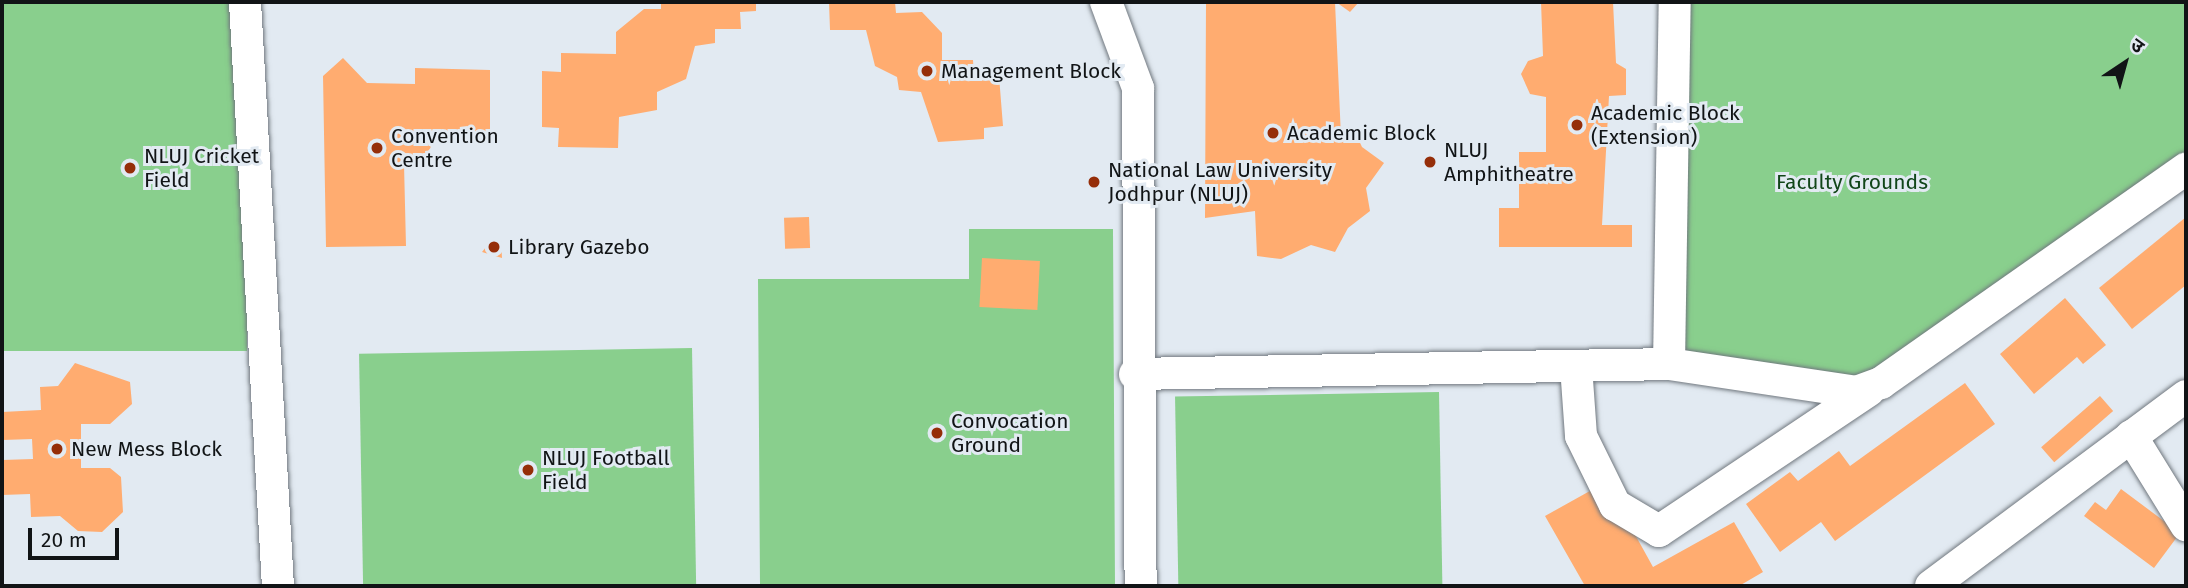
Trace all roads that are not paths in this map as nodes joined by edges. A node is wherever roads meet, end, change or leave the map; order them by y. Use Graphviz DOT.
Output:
graph roads {
  1 [pos="245,2"];
  2 [pos="1106,2"];
  3 [pos="1675,2"];
  4 [pos="2186,169"];
  5 [pos="1669,364"];
  6 [pos="1576,366"];
  7 [pos="1135,374"];
  8 [pos="1881,383"];
  9 [pos="2186,396"];
  10 [pos="2131,436"];
  11 [pos="2186,525"];
  12 [pos="278,586"];
  13 [pos="1141,586"];
  14 [pos="1931,586"];
  1 -- 12 [label="street"];
  2 -- 7 [label="street"];
  3 -- 5 [label="street"];
  4 -- 8 [label="street"];
  5 -- 6 [label="street"];
  5 -- 8 [label="street"];
  6 -- 7 [label="street"];
  6 -- 8 [label="street"];
  7 -- 13 [label="street"];
  9 -- 10 [label="street"];
  10 -- 11 [label="street"];
  10 -- 14 [label="street"];
}
